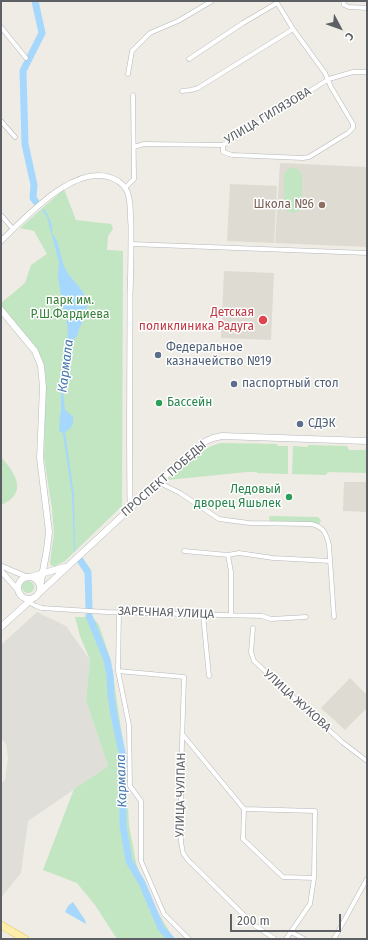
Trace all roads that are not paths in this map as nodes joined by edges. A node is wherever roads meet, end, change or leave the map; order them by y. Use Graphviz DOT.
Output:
graph roads {
  1 [pos="212,1"];
  2 [pos="343,1"];
  3 [pos="277,2"];
  4 [pos="367,8"];
  5 [pos="1,26"];
  6 [pos="293,29"];
  7 [pos="26,58"];
  8 [pos="189,59"];
  9 [pos="367,72"];
  10 [pos="128,74"];
  11 [pos="329,79"];
  12 [pos="182,91"];
  13 [pos="133,95"];
  14 [pos="1,121"];
  15 [pos="16,137"];
  16 [pos="223,145"];
  17 [pos="134,146"];
  18 [pos="125,188"];
  19 [pos="1,215"];
  20 [pos="13,229"];
  21 [pos="1,240"];
  22 [pos="131,244"];
  23 [pos="367,253"];
  24 [pos="1,310"];
  25 [pos="367,441"];
  26 [pos="158,482"];
  27 [pos="132,506"];
  28 [pos="184,551"];
  29 [pos="228,555"];
  30 [pos="330,561"];
  31 [pos="1,566"];
  32 [pos="66,567"];
  33 [pos="1,571"];
  34 [pos="43,574"];
  35 [pos="29,577"];
  36 [pos="18,590"];
  37 [pos="37,593"];
  38 [pos="26,599"];
  39 [pos="119,612"];
  40 [pos="203,615"];
  41 [pos="231,615"];
  42 [pos="306,617"];
  43 [pos="334,617"];
  44 [pos="1,627"];
  45 [pos="253,628"];
  46 [pos="118,671"];
  47 [pos="209,676"];
  48 [pos="182,735"];
  49 [pos="367,761"];
  50 [pos="244,808"];
  51 [pos="314,878"];
  52 [pos="367,879"];
  53 [pos="1,925"];
  54 [pos="291,932"];
  55 [pos="26,939"];
  56 [pos="189,939"];
  57 [pos="274,939"];
  58 [pos="286,939"];
  59 [pos="304,939"];
  60 [pos="334,939"];
  1 -- 10 [label="street"];
  2 -- 4 [label="street"];
  3 -- 6 [label="street"];
  3 -- 8 [label="street"];
  5 -- 7 [label="street"];
  6 -- 11 [label="street"];
  6 -- 12 [label="street"];
  9 -- 11 [label="street, УЛИЦА ГИЛЯЗОВА"];
  11 -- 16 [label="street, УЛИЦА ГИЛЯЗОВА"];
  11 -- 16 [label="street"];
  13 -- 17 [label="street"];
  14 -- 15 [label="street"];
  16 -- 17 [label="street, УЛИЦА ГИЛЯЗОВА"];
  17 -- 18 [label="street"];
  18 -- 20 [label="street"];
  18 -- 22 [label="street"];
  19 -- 20 [label="street"];
  20 -- 21 [label="street"];
  22 -- 23 [label="street"];
  22 -- 27 [label="street"];
  24 -- 34 [label="main road"];
  25 -- 26 [label="main road, ПРОСПЕКТ ПОБЕДЫ"];
  26 -- 27 [label="main road, ПРОСПЕКТ ПОБЕДЫ"];
  26 -- 30 [label="street"];
  27 -- 32 [label="main road, ПРОСПЕКТ ПОБЕДЫ"];
  28 -- 29 [label="street"];
  29 -- 30 [label="street"];
  29 -- 41 [label="street"];
  30 -- 43 [label="street"];
  31 -- 35 [label="street"];
  32 -- 34 [label="main road"];
  32 -- 37 [label="main road, ПРОСПЕКТ ПОБЕДЫ"];
  33 -- 36 [label="street"];
  34 -- 35 [label="main road"];
  34 -- 37 [label="main road"];
  35 -- 36 [label="main road"];
  35 -- 37 [label="main road"];
  36 -- 38 [label="main road"];
  37 -- 38 [label="main road"];
  38 -- 39 [label="street, ЗАРЕЧНАЯ УЛИЦА"];
  38 -- 44 [label="main road"];
  39 -- 40 [label="street, ЗАРЕЧНАЯ УЛИЦА"];
  39 -- 46 [label="street"];
  40 -- 41 [label="street, ЗАРЕЧНАЯ УЛИЦА"];
  40 -- 47 [label="street"];
  41 -- 42 [label="street, ЗАРЕЧНАЯ УЛИЦА"];
  45 -- 49 [label="street, УЛИЦА ЖУКОВА"];
  46 -- 48 [label="street, УЛИЦА ЧУЛПАН"];
  46 -- 56 [label="street"];
  48 -- 50 [label="street"];
  48 -- 57 [label="street, УЛИЦА ЧУЛПАН"];
  50 -- 51 [label="street"];
  50 -- 51 [label="street"];
  51 -- 54 [label="street"];
  52 -- 60 [label="street"];
  53 -- 55 [label="main road"];
  54 -- 58 [label="street"];
  54 -- 59 [label="street"];
}
